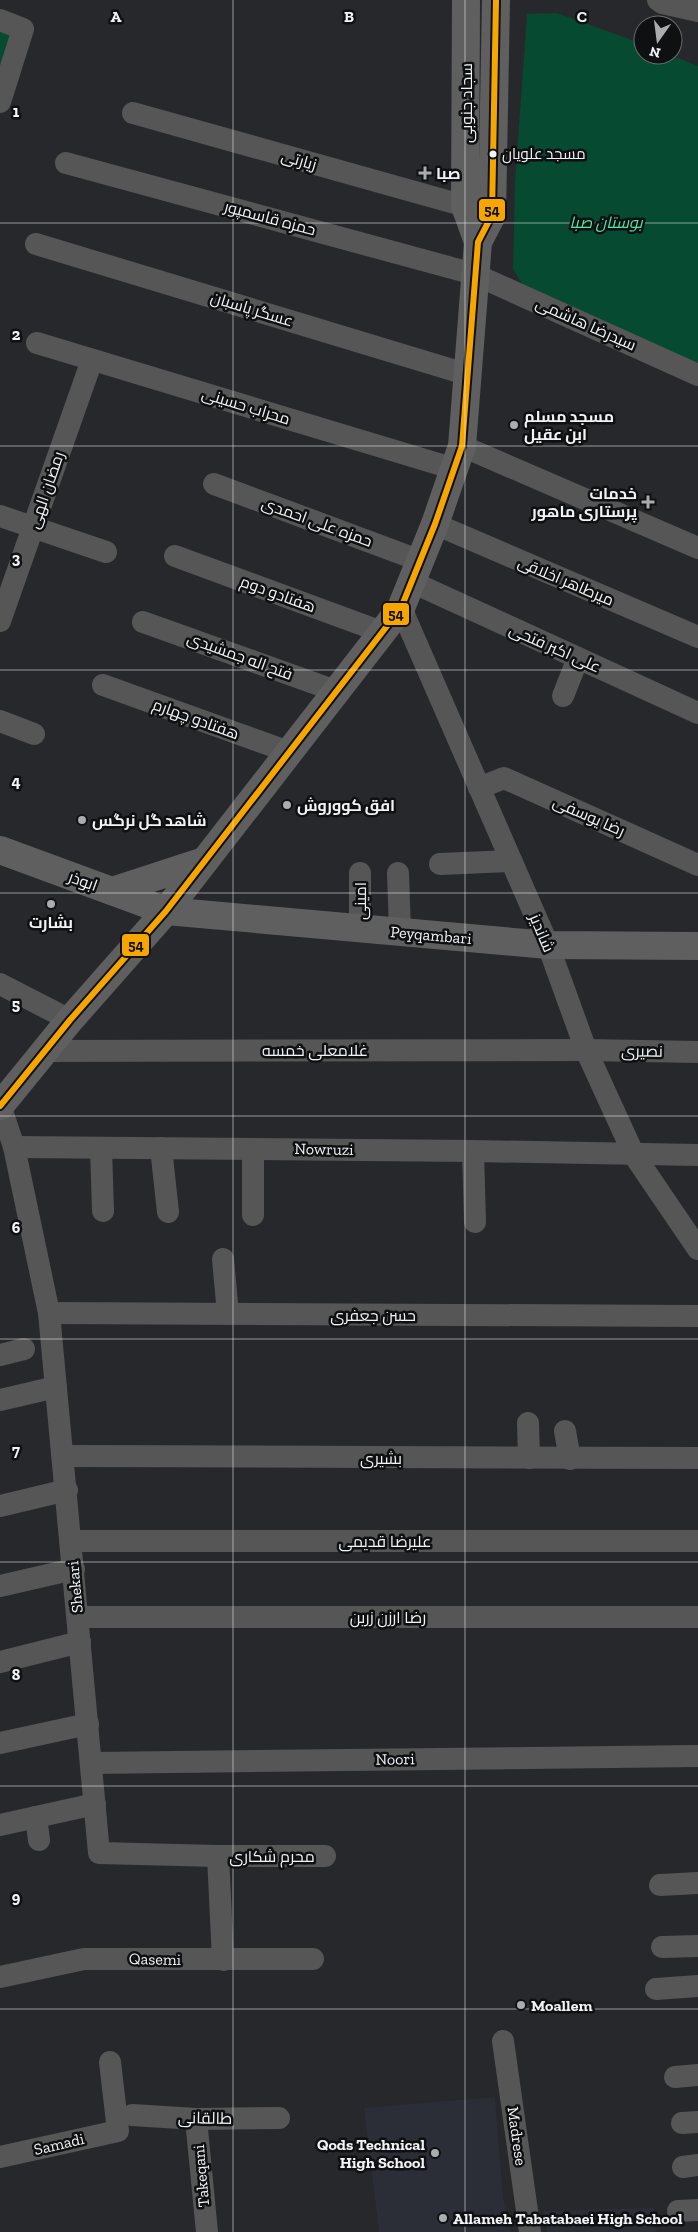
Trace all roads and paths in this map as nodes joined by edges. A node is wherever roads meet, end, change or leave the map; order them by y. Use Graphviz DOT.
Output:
graph roads {
  1 [pos="466,0"];
  2 [pos="496,0"];
  3 [pos="658,0"];
  4 [pos="698,11"];
  5 [pos="0,20"];
  6 [pos="0,102"];
  7 [pos="133,113"];
  8 [pos="66,163"];
  9 [pos="465,206"];
  10 [pos="478,242"];
  11 [pos="36,244"];
  12 [pos="474,274"];
  13 [pos="37,343"];
  14 [pos="92,360"];
  15 [pos="469,374"];
  16 [pos="698,374"];
  17 [pos="459,457"];
  18 [pos="214,484"];
  19 [pos="0,516"];
  20 [pos="435,524"];
  21 [pos="33,528"];
  22 [pos="698,548"];
  23 [pos="106,552"];
  24 [pos="175,556"];
  25 [pos="416,571"];
  26 [pos="401,608"];
  27 [pos="0,621"];
  28 [pos="143,622"];
  29 [pos="382,632"];
  30 [pos="698,637"];
  31 [pos="578,658"];
  32 [pos="103,685"];
  33 [pos="336,691"];
  34 [pos="563,696"];
  35 [pos="698,713"];
  36 [pos="0,721"];
  37 [pos="34,734"];
  38 [pos="289,752"];
  39 [pos="479,788"];
  40 [pos="0,850"];
  41 [pos="204,861"];
  42 [pos="511,861"];
  43 [pos="440,864"];
  44 [pos="698,865"];
  45 [pos="360,872"];
  46 [pos="398,873"];
  47 [pos="112,891"];
  48 [pos="166,911"];
  49 [pos="360,929"];
  50 [pos="400,932"];
  51 [pos="548,946"];
  52 [pos="698,946"];
  53 [pos="0,984"];
  54 [pos="70,1020"];
  55 [pos="586,1050"];
  56 [pos="44,1051"];
  57 [pos="698,1052"];
  58 [pos="3,1096"];
  59 [pos="14,1147"];
  60 [pos="101,1148"];
  61 [pos="161,1148"];
  62 [pos="253,1149"];
  63 [pos="473,1151"];
  64 [pos="634,1155"];
  65 [pos="698,1155"];
  66 [pos="103,1211"];
  67 [pos="168,1212"];
  68 [pos="253,1215"];
  69 [pos="475,1222"];
  70 [pos="696,1243"];
  71 [pos="223,1259"];
  72 [pos="49,1313"];
  73 [pos="228,1314"];
  74 [pos="698,1316"];
  75 [pos="24,1349"];
  76 [pos="0,1355"];
  77 [pos="56,1387"];
  78 [pos="0,1400"];
  79 [pos="528,1424"];
  80 [pos="565,1431"];
  81 [pos="64,1456"];
  82 [pos="529,1458"];
  83 [pos="570,1458"];
  84 [pos="698,1458"];
  85 [pos="67,1490"];
  86 [pos="0,1506"];
  87 [pos="71,1541"];
  88 [pos="698,1541"];
  89 [pos="74,1569"];
  90 [pos="0,1586"];
  91 [pos="78,1617"];
  92 [pos="698,1617"];
  93 [pos="80,1642"];
  94 [pos="0,1662"];
  95 [pos="88,1724"];
  96 [pos="0,1743"];
  97 [pos="698,1756"];
  98 [pos="91,1763"];
  99 [pos="95,1804"];
  100 [pos="36,1817"];
  101 [pos="0,1825"];
  102 [pos="39,1840"];
  103 [pos="218,1856"];
  104 [pos="325,1856"];
  105 [pos="698,1883"];
  106 [pos="660,1885"];
  107 [pos="698,1946"];
  108 [pos="662,1947"];
  109 [pos="313,1959"];
  110 [pos="223,1960"];
  111 [pos="0,1977"];
  112 [pos="698,1986"];
  113 [pos="656,1989"];
  114 [pos="504,2041"];
  115 [pos="110,2062"];
  116 [pos="698,2075"];
  117 [pos="675,2077"];
  118 [pos="279,2118"];
  119 [pos="196,2119"];
  120 [pos="125,2123"];
  121 [pos="0,2157"];
  122 [pos="207,2232"];
  123 [pos="530,2232"];
  1 -- 9 [label="main road, سجاد جنوبی"];
  2 -- 10 [label="main road, سجاد جنوبی"];
  3 -- 4 [label="street"];
  5 -- 6 [label="street"];
  7 -- 9 [label="street, زیارتی"];
  8 -- 12 [label="street, حمزه قاسمپور"];
  9 -- 10 [label="main road"];
  10 -- 12 [label="main road"];
  11 -- 15 [label="street, عسگر پاسبان"];
  12 -- 15 [label="main road"];
  12 -- 16 [label="street, سیدرضا هاشمی"];
  13 -- 14 [label="street, محراب حسینی"];
  14 -- 17 [label="street, محراب حسینی"];
  14 -- 21 [label="street, رمضان الهی"];
  15 -- 17 [label="main road"];
  17 -- 20 [label="main road"];
  17 -- 22 [label="street, محراب حسینی"];
  18 -- 25 [label="street, حمزه علی احمدی"];
  19 -- 21 [label="street"];
  20 -- 25 [label="main road"];
  20 -- 30 [label="street, میرطاهر اخلاقی"];
  21 -- 23 [label="street"];
  21 -- 27 [label="street, رمضان الهی"];
  24 -- 29 [label="street, هفتادو دوم"];
  25 -- 26 [label="main road"];
  25 -- 31 [label="street, علی اکبر فتحی"];
  26 -- 29 [label="main road"];
  26 -- 39 [label="street, شاندیز"];
  28 -- 33 [label="street, فتح اله جمشیدی"];
  29 -- 33 [label="main road"];
  31 -- 34 [label="street"];
  31 -- 35 [label="street, علی اکبر فتحی"];
  32 -- 38 [label="street, هفتادو چهارم"];
  33 -- 38 [label="main road"];
  36 -- 37 [label="street"];
  38 -- 41 [label="main road"];
  39 -- 42 [label="street, شاندیز"];
  39 -- 44 [label="street, رضا یوسفی"];
  40 -- 47 [label="main road, ابوذر"];
  41 -- 47 [label="main road"];
  41 -- 48 [label="main road"];
  42 -- 43 [label="street"];
  42 -- 51 [label="street, شاندیز"];
  45 -- 49 [label="street, امینی"];
  46 -- 50 [label="street"];
  47 -- 48 [label="main road, ابوذر"];
  48 -- 49 [label="main road, Peyqambari"];
  48 -- 54 [label="main road"];
  49 -- 50 [label="main road, Peyqambari"];
  50 -- 51 [label="main road, Peyqambari"];
  51 -- 52 [label="main road, Peyqambari"];
  51 -- 55 [label="street, شاندیز"];
  53 -- 54 [label="street"];
  54 -- 56 [label="main road"];
  55 -- 56 [label="street, غلامعلی خمسه"];
  55 -- 57 [label="street, نصیری"];
  55 -- 64 [label="street, شاندیز"];
  56 -- 58 [label="main road"];
  58 -- 59 [label="street, Shekari"];
  59 -- 60 [label="street, Nowruzi"];
  59 -- 72 [label="street, Shekari"];
  60 -- 61 [label="street, Nowruzi"];
  60 -- 66 [label="street"];
  61 -- 62 [label="street, Nowruzi"];
  61 -- 67 [label="street"];
  62 -- 63 [label="street, Nowruzi"];
  62 -- 68 [label="street"];
  63 -- 64 [label="street, Nowruzi"];
  63 -- 69 [label="street"];
  64 -- 65 [label="street, Nowruzi"];
  64 -- 70 [label="street, شاندیز"];
  71 -- 73 [label="street"];
  72 -- 73 [label="street, حسن جعفری"];
  72 -- 77 [label="street, Shekari"];
  73 -- 74 [label="street, حسن جعفری"];
  75 -- 76 [label="street"];
  77 -- 78 [label="street"];
  77 -- 81 [label="street, Shekari"];
  79 -- 82 [label="street"];
  80 -- 83 [label="street"];
  81 -- 82 [label="street, بشیری"];
  81 -- 85 [label="street, Shekari"];
  82 -- 83 [label="street, بشیری"];
  83 -- 84 [label="street, بشیری"];
  85 -- 86 [label="street"];
  85 -- 87 [label="street, Shekari"];
  87 -- 88 [label="street, علیرضا قدیمی"];
  87 -- 89 [label="street, Shekari"];
  89 -- 90 [label="street"];
  89 -- 91 [label="street, Shekari"];
  91 -- 92 [label="street, رضا ارزن زرین"];
  91 -- 93 [label="street, Shekari"];
  93 -- 94 [label="street"];
  93 -- 95 [label="street, Shekari"];
  95 -- 96 [label="street"];
  95 -- 98 [label="street, Shekari"];
  97 -- 98 [label="street, Noori"];
  98 -- 99 [label="street, Shekari"];
  99 -- 100 [label="street"];
  99 -- 103 [label="street, Shekari"];
  100 -- 101 [label="street"];
  100 -- 102 [label="street"];
  103 -- 104 [label="street, محرم شکاری"];
  103 -- 110 [label="street"];
  105 -- 106 [label="street"];
  107 -- 108 [label="street"];
  109 -- 110 [label="street, Qasemi"];
  110 -- 111 [label="street, Qasemi"];
  112 -- 113 [label="street"];
  114 -- 123 [label="street, Madrese"];
  115 -- 120 [label="street"];
  116 -- 117 [label="street"];
  118 -- 119 [label="street, طالقانی"];
  119 -- 120 [label="street, طالقانی"];
  119 -- 122 [label="street, Takeqani"];
  120 -- 121 [label="street, Samadi"];
}
